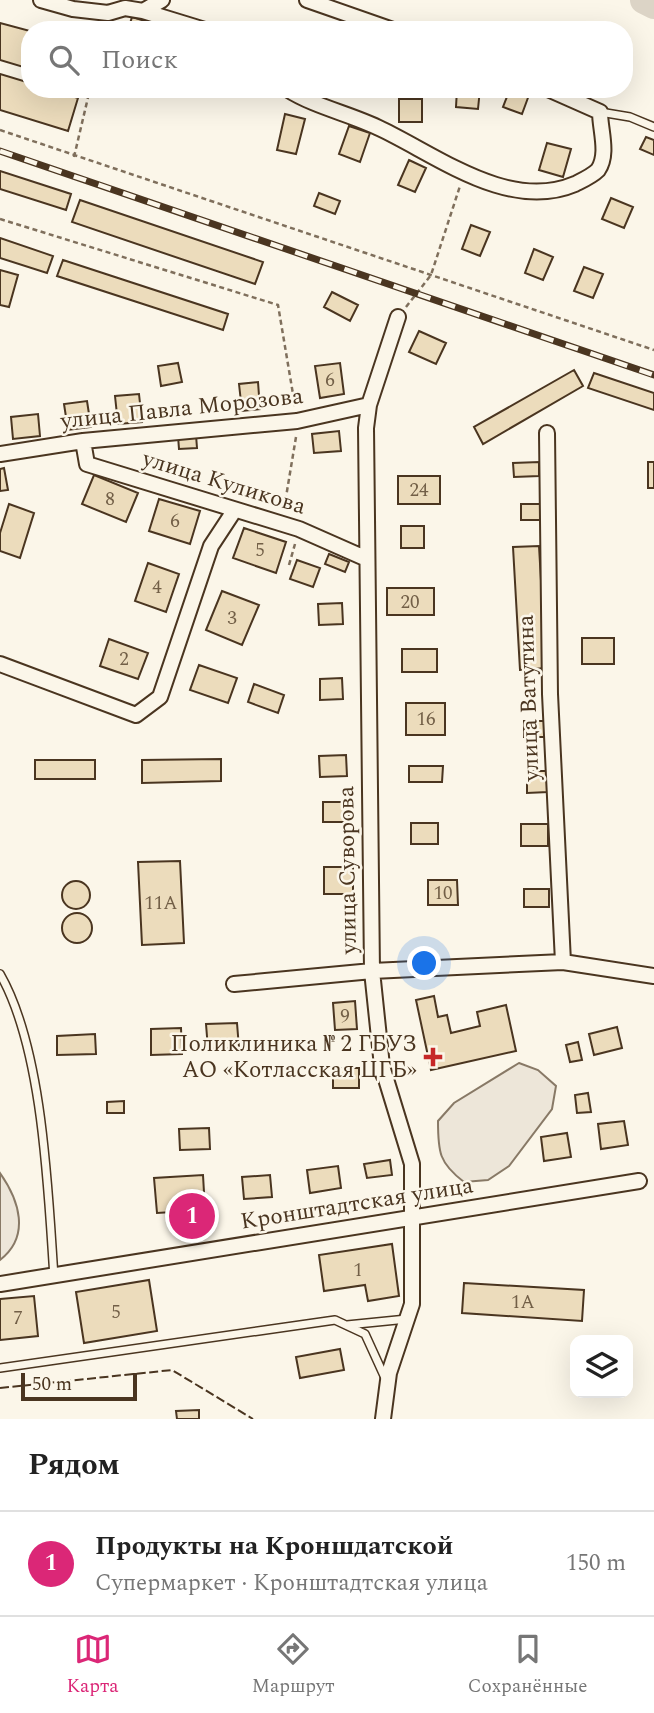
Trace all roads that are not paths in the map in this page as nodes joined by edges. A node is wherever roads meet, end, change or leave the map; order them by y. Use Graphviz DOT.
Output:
graph roads {
  1 [pos="41,0"];
  2 [pos="162,0"];
  3 [pos="307,0"];
  4 [pos="143,11"];
  5 [pos="176,21"];
  6 [pos="367,21"];
  7 [pos="308,98"];
  8 [pos="568,98"];
  9 [pos="600,113"];
  10 [pos="654,127"];
  11 [pos="398,317"];
  12 [pos="369,405"];
  13 [pos="547,433"];
  14 [pos="83,441"];
  15 [pos="0,454"];
  16 [pos="234,511"];
  17 [pos="367,559"];
  18 [pos="0,664"];
  19 [pos="563,962"];
  20 [pos="372,971"];
  21 [pos="0,974"];
  22 [pos="654,976"];
  23 [pos="234,984"];
  24 [pos="639,1181"];
  25 [pos="412,1218"];
  26 [pos="54,1277"];
  27 [pos="0,1284"];
  28 [pos="407,1319"];
  29 [pos="346,1325"];
  30 [pos="0,1368"];
  31 [pos="387,1383"];
  32 [pos="383,1419"];
  1 -- 4 [label="street"];
  2 -- 4 [label="street"];
  3 -- 6 [label="street"];
  4 -- 5 [label="street"];
  7 -- 9 [label="street"];
  8 -- 9 [label="street"];
  9 -- 10 [label="lane"];
  11 -- 12 [label="street, улица Суворова"];
  12 -- 14 [label="street, улица Павла Морозова"];
  12 -- 17 [label="street, улица Суворова"];
  13 -- 19 [label="street, улица Ватутина"];
  14 -- 15 [label="street, улица Павла Морозова"];
  14 -- 16 [label="street, улица Куликова"];
  16 -- 17 [label="street, улица Куликова"];
  16 -- 18 [label="street"];
  17 -- 20 [label="street, улица Суворова"];
  19 -- 20 [label="street"];
  19 -- 22 [label="street"];
  20 -- 23 [label="street"];
  20 -- 25 [label="street, улица Суворова"];
  21 -- 26 [label="lane"];
  24 -- 25 [label="street, Кронштадтская улица"];
  25 -- 26 [label="street, Кронштадтская улица"];
  25 -- 28 [label="street, улица Суворова"];
  26 -- 27 [label="street, Кронштадтская улица"];
  28 -- 29 [label="lane"];
  28 -- 31 [label="street, улица Суворова"];
  29 -- 30 [label="lane"];
  29 -- 31 [label="lane"];
  31 -- 32 [label="street, улица Суворова"];
}
